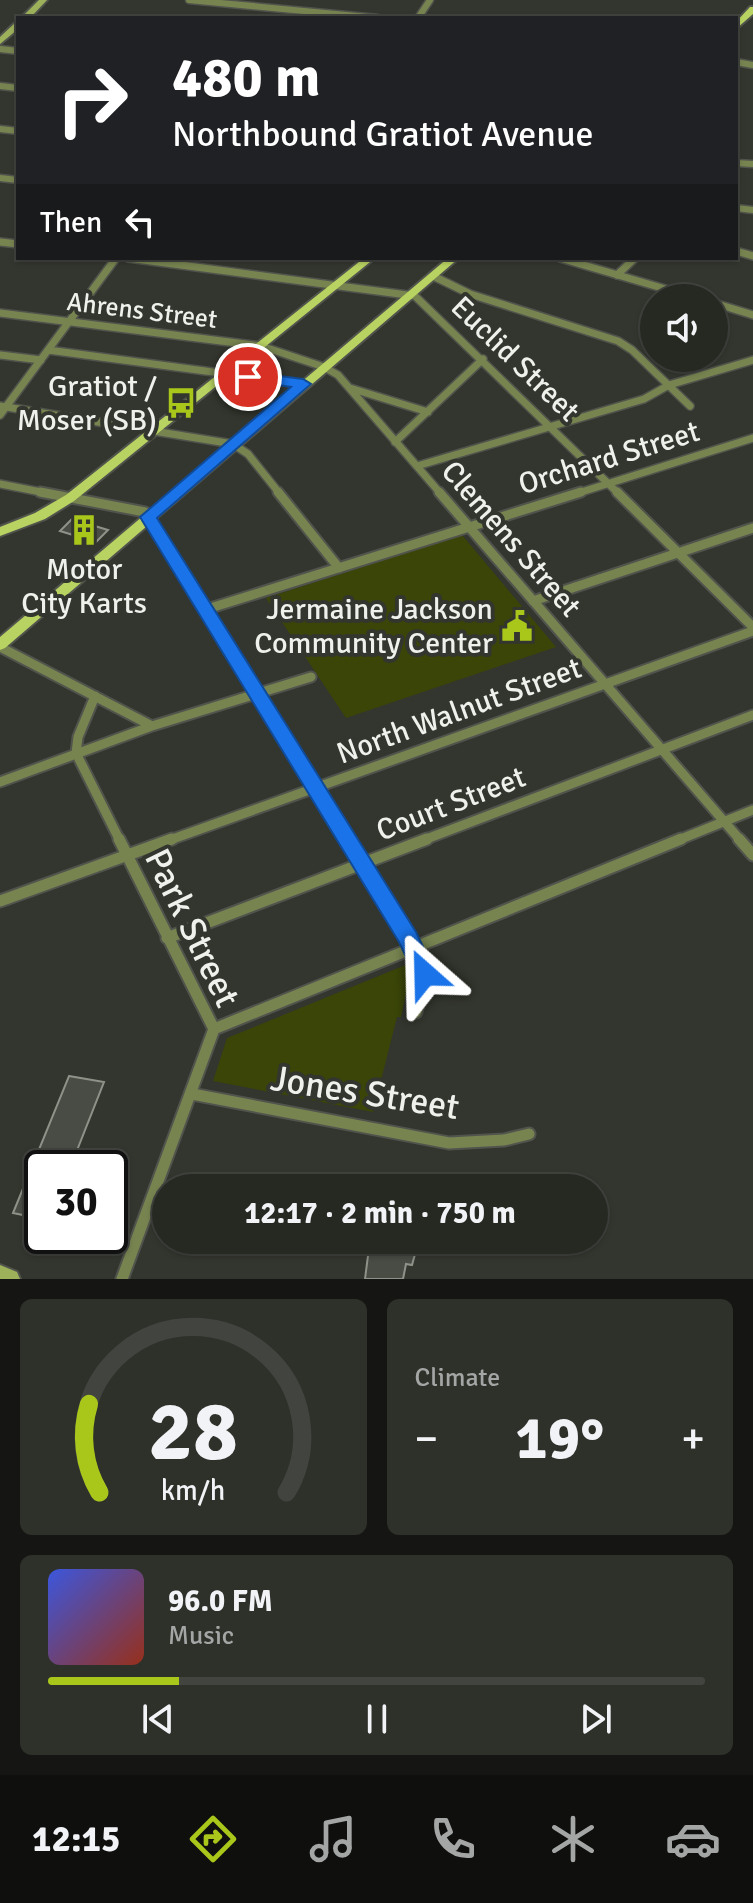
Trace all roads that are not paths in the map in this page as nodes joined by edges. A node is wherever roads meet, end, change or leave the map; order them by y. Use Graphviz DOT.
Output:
graph roads {
  1 [pos="43,0"];
  2 [pos="189,0"];
  3 [pos="27,16"];
  4 [pos="357,16"];
  5 [pos="16,27"];
  6 [pos="0,42"];
  7 [pos="115,260"];
  8 [pos="144,260"];
  9 [pos="367,260"];
  10 [pos="452,260"];
  11 [pos="567,260"];
  12 [pos="633,260"];
  13 [pos="617,275"];
  14 [pos="433,276"];
  15 [pos="336,284"];
  16 [pos="648,284"];
  17 [pos="411,294"];
  18 [pos="728,307"];
  19 [pos="0,313"];
  20 [pos="753,315"];
  21 [pos="69,323"];
  22 [pos="261,346"];
  23 [pos="48,350"];
  24 [pos="0,355"];
  25 [pos="483,359"];
  26 [pos="41,360"];
  27 [pos="753,360"];
  28 [pos="324,367"];
  29 [pos="224,374"];
  30 [pos="303,384"];
  31 [pos="669,385"];
  32 [pos="347,387"];
  33 [pos="3,406"];
  34 [pos="690,406"];
  35 [pos="428,412"];
  36 [pos="0,415"];
  37 [pos="551,427"];
  38 [pos="154,430"];
  39 [pos="753,438"];
  40 [pos="395,442"];
  41 [pos="233,444"];
  42 [pos="417,466"];
  43 [pos="608,483"];
  44 [pos="0,484"];
  45 [pos="70,498"];
  46 [pos="148,517"];
  47 [pos="468,528"];
  48 [pos="753,528"];
  49 [pos="0,532"];
  50 [pos="678,553"];
  51 [pos="339,568"];
  52 [pos="533,601"];
  53 [pos="204,610"];
  54 [pos="753,629"];
  55 [pos="0,646"];
  56 [pos="311,677"];
  57 [pos="604,684"];
  58 [pos="255,693"];
  59 [pos="95,696"];
  60 [pos="753,715"];
  61 [pos="152,726"];
  62 [pos="661,750"];
  63 [pos="76,753"];
  64 [pos="0,782"];
  65 [pos="314,789"];
  66 [pos="753,810"];
  67 [pos="724,822"];
  68 [pos="753,855"];
  69 [pos="125,856"];
  70 [pos="362,863"];
  71 [pos="0,901"];
  72 [pos="167,938"];
  73 [pos="414,949"];
  74 [pos="416,1012"];
  75 [pos="214,1029"];
  76 [pos="192,1094"];
  77 [pos="529,1134"];
  78 [pos="0,1275"];
  79 [pos="10,1279"];
  80 [pos="122,1279"];
  1 -- 3 [label="main road"];
  2 -- 4 [label="street"];
  5 -- 6 [label="main road"];
  7 -- 21 [label="street"];
  8 -- 15 [label="street, Euclid Street"];
  9 -- 15 [label="main road"];
  10 -- 14 [label="main road"];
  11 -- 13 [label="street"];
  12 -- 13 [label="street"];
  13 -- 16 [label="street"];
  14 -- 17 [label="main road"];
  14 -- 31 [label="street"];
  15 -- 17 [label="street, Euclid Street"];
  15 -- 22 [label="main road"];
  17 -- 25 [label="street, Euclid Street"];
  17 -- 28 [label="main road"];
  18 -- 20 [label="street"];
  19 -- 21 [label="street, Ahrens Street"];
  21 -- 22 [label="street, Ahrens Street"];
  21 -- 23 [label="street"];
  22 -- 28 [label="street, Ahrens Street"];
  22 -- 29 [label="main road"];
  23 -- 26 [label="street"];
  23 -- 29 [label="street"];
  24 -- 26 [label="street"];
  25 -- 35 [label="street"];
  25 -- 37 [label="street, Euclid Street"];
  26 -- 33 [label="street"];
  27 -- 31 [label="street"];
  28 -- 30 [label="main road"];
  28 -- 32 [label="street, Clemens Street"];
  29 -- 30 [label="street"];
  29 -- 38 [label="main road"];
  30 -- 41 [label="main road"];
  31 -- 34 [label="street"];
  31 -- 37 [label="street"];
  32 -- 35 [label="street"];
  32 -- 40 [label="street, Clemens Street"];
  33 -- 36 [label="street"];
  33 -- 38 [label="street"];
  35 -- 40 [label="street"];
  37 -- 42 [label="street"];
  37 -- 43 [label="street, Euclid Street"];
  38 -- 41 [label="street"];
  38 -- 45 [label="main road"];
  39 -- 43 [label="street, Orchard Street"];
  40 -- 42 [label="street, Clemens Street"];
  41 -- 46 [label="main road"];
  41 -- 51 [label="street"];
  42 -- 47 [label="street, Clemens Street"];
  43 -- 47 [label="street, Orchard Street"];
  43 -- 50 [label="street, Euclid Street"];
  44 -- 45 [label="street"];
  45 -- 46 [label="street"];
  45 -- 49 [label="main road"];
  46 -- 53 [label="street"];
  46 -- 55 [label="main road"];
  47 -- 51 [label="street, Orchard Street"];
  47 -- 52 [label="street, Clemens Street"];
  48 -- 50 [label="street"];
  50 -- 52 [label="street"];
  50 -- 54 [label="street, Euclid Street"];
  51 -- 53 [label="street, Orchard Street"];
  52 -- 57 [label="street, Clemens Street"];
  53 -- 58 [label="street"];
  54 -- 57 [label="street, North Walnut Street"];
  55 -- 59 [label="street"];
  56 -- 58 [label="street"];
  57 -- 62 [label="street, Clemens Street"];
  57 -- 65 [label="street, North Walnut Street"];
  58 -- 61 [label="street"];
  58 -- 65 [label="street"];
  59 -- 61 [label="street"];
  59 -- 63 [label="street"];
  60 -- 62 [label="street, Court Street"];
  61 -- 63 [label="street"];
  62 -- 67 [label="street, Clemens Street"];
  62 -- 70 [label="street, Court Street"];
  63 -- 64 [label="street"];
  63 -- 69 [label="street, Park Street"];
  65 -- 69 [label="street, North Walnut Street"];
  65 -- 70 [label="street"];
  66 -- 67 [label="street"];
  67 -- 68 [label="street, Clemens Street"];
  67 -- 73 [label="street"];
  69 -- 71 [label="street, North Walnut Street"];
  69 -- 72 [label="street, Park Street"];
  70 -- 72 [label="street, Court Street"];
  70 -- 73 [label="street"];
  72 -- 75 [label="street, Park Street"];
  73 -- 74 [label="street"];
  73 -- 75 [label="street"];
  75 -- 76 [label="street, Park Street"];
  76 -- 77 [label="street, Jones Street"];
  76 -- 80 [label="street, Park Street"];
  78 -- 79 [label="main road"];
}
